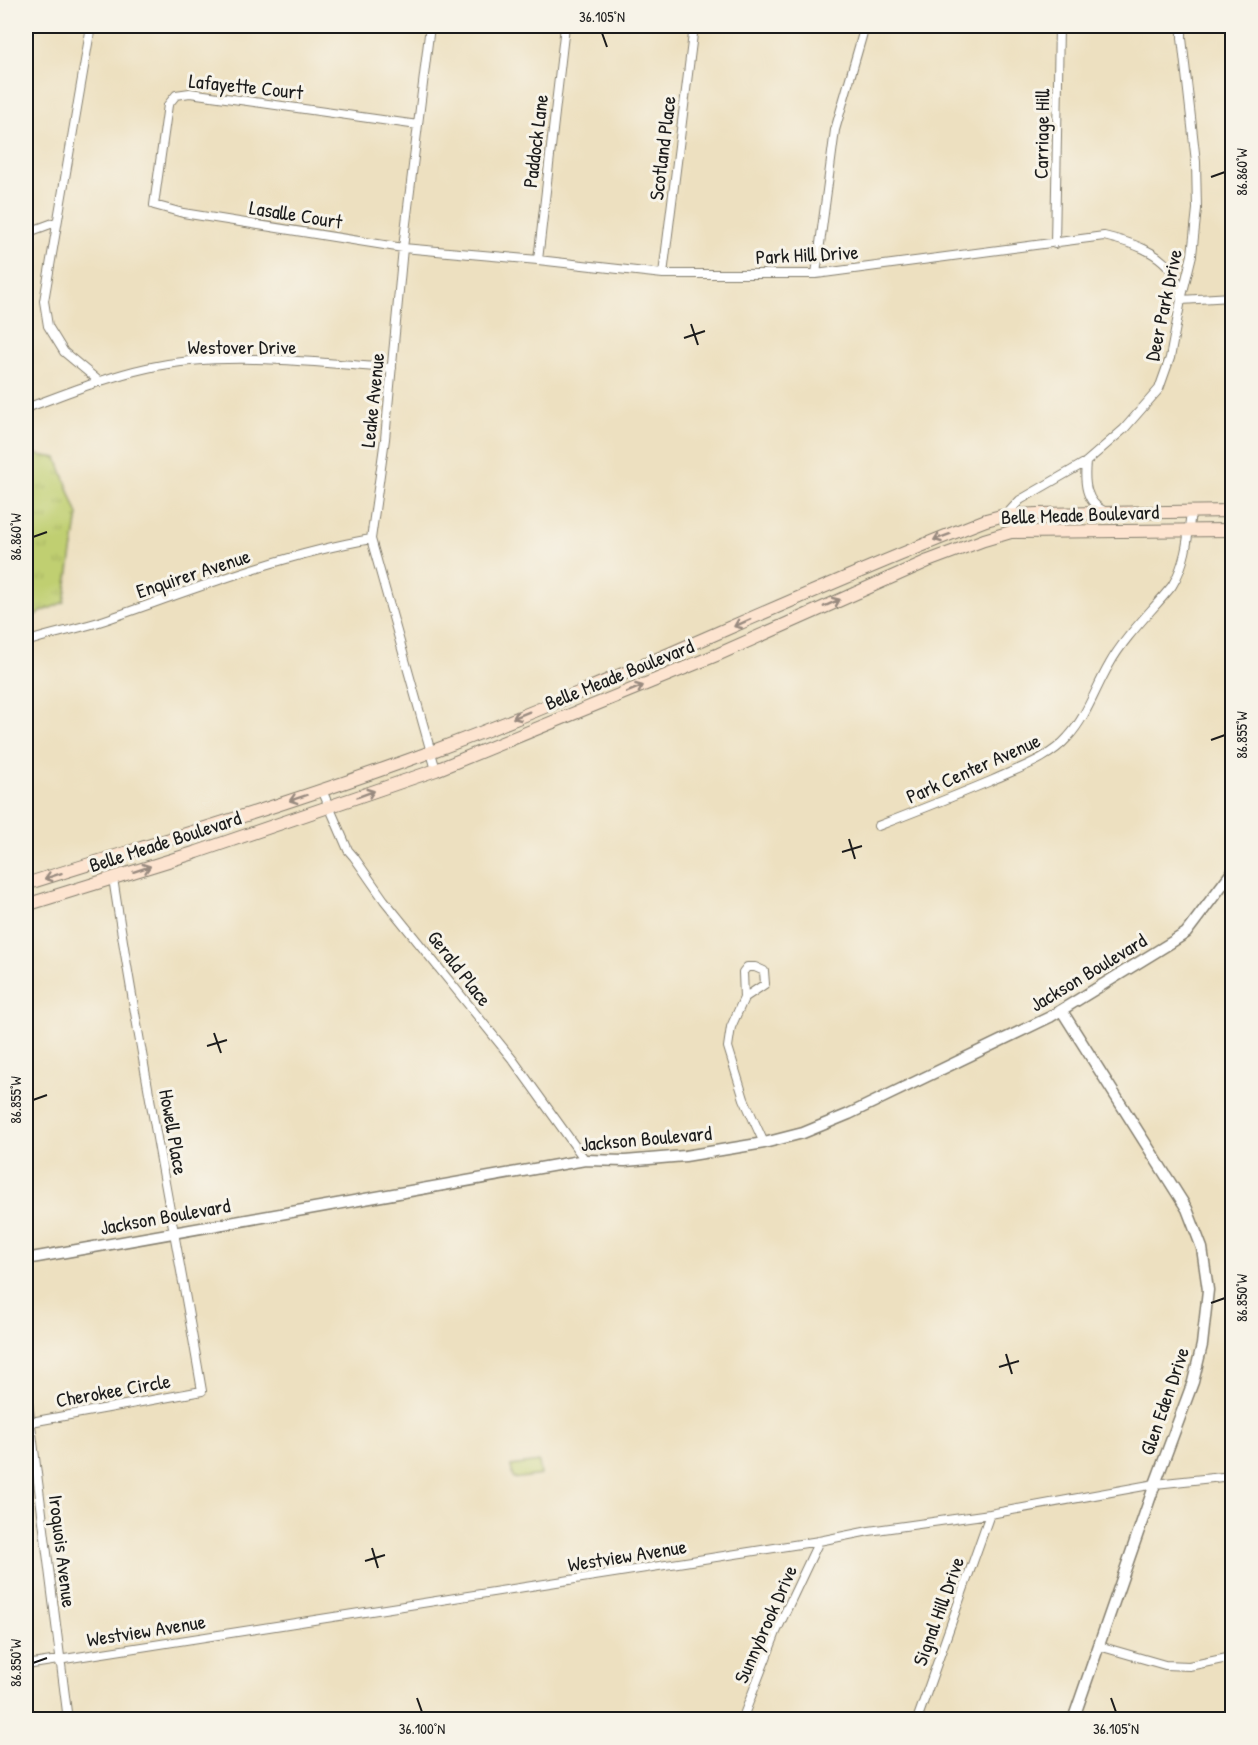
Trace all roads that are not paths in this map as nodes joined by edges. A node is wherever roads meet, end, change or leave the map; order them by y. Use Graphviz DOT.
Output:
graph roads {
  1 [pos="91,26"];
  2 [pos="430,26"];
  3 [pos="565,26"];
  4 [pos="694,26"];
  5 [pos="865,26"];
  6 [pos="1059,26"];
  7 [pos="1182,26"];
  8 [pos="418,124"];
  9 [pos="183,213"];
  10 [pos="56,222"];
  11 [pos="26,233"];
  12 [pos="1054,244"];
  13 [pos="403,248"];
  14 [pos="538,260"];
  15 [pos="816,273"];
  16 [pos="663,274"];
  17 [pos="1233,297"];
  18 [pos="1181,300"];
  19 [pos="392,368"];
  20 [pos="100,382"];
  21 [pos="26,408"];
  22 [pos="1086,462"];
  23 [pos="1191,511"];
  24 [pos="1233,511"];
  25 [pos="1109,513"];
  26 [pos="1005,516"];
  27 [pos="1108,530"];
  28 [pos="1189,530"];
  29 [pos="1233,530"];
  30 [pos="1008,533"];
  31 [pos="371,539"];
  32 [pos="26,642"];
  33 [pos="655,660"];
  34 [pos="662,678"];
  35 [pos="603,681"];
  36 [pos="611,698"];
  37 [pos="432,752"];
  38 [pos="436,770"];
  39 [pos="322,790"];
  40 [pos="330,808"];
  41 [pos="878,826"];
  42 [pos="106,859"];
  43 [pos="1233,872"];
  44 [pos="113,878"];
  45 [pos="26,884"];
  46 [pos="26,905"];
  47 [pos="744,998"];
  48 [pos="1062,1011"];
  49 [pos="764,1143"];
  50 [pos="585,1160"];
  51 [pos="176,1233"];
  52 [pos="26,1259"];
  53 [pos="26,1386"];
  54 [pos="202,1391"];
  55 [pos="31,1422"];
  56 [pos="1233,1476"];
  57 [pos="1155,1484"];
  58 [pos="990,1514"];
  59 [pos="819,1542"];
  60 [pos="1099,1646"];
  61 [pos="1233,1657"];
  62 [pos="60,1660"];
  63 [pos="26,1665"];
  64 [pos="68,1719"];
  65 [pos="742,1719"];
  66 [pos="917,1719"];
  67 [pos="1073,1719"];
  1 -- 10 [label="street"];
  2 -- 8 [label="street, Leake Avenue"];
  3 -- 14 [label="street, Paddock Lane"];
  4 -- 16 [label="street, Scotland Place"];
  5 -- 15 [label="street"];
  6 -- 12 [label="street, Carriage Hill"];
  7 -- 18 [label="street, Deer Park Drive"];
  8 -- 9 [label="street, Lafayette Court"];
  8 -- 13 [label="street, Leake Avenue"];
  9 -- 13 [label="street, Lasalle Court"];
  10 -- 11 [label="street"];
  10 -- 20 [label="street"];
  12 -- 15 [label="street, Park Hill Drive"];
  12 -- 18 [label="street, Park Hill Drive"];
  13 -- 14 [label="street, Park Hill Drive"];
  13 -- 19 [label="street, Leake Avenue"];
  14 -- 16 [label="street, Park Hill Drive"];
  15 -- 16 [label="street, Park Hill Drive"];
  17 -- 18 [label="street"];
  18 -- 22 [label="street, Deer Park Drive"];
  19 -- 20 [label="street, Westover Drive"];
  19 -- 31 [label="street, Leake Avenue"];
  20 -- 21 [label="street, Westover Drive"];
  22 -- 25 [label="street"];
  22 -- 26 [label="street, Deer Park Drive"];
  23 -- 24 [label="main road, Belle Meade Boulevard"];
  23 -- 25 [label="main road, Belle Meade Boulevard"];
  23 -- 28 [label="street, Park Center Avenue"];
  25 -- 26 [label="main road, Belle Meade Boulevard"];
  25 -- 27 [label="main road"];
  26 -- 30 [label="main road"];
  26 -- 33 [label="main road, Belle Meade Boulevard, one-way"];
  27 -- 28 [label="main road, Belle Meade Boulevard"];
  27 -- 30 [label="main road, Belle Meade Boulevard"];
  28 -- 29 [label="main road, Belle Meade Boulevard"];
  28 -- 41 [label="street, Park Center Avenue"];
  34 -- 30 [label="main road, Belle Meade Boulevard, one-way"];
  31 -- 32 [label="street, Enquirer Avenue"];
  31 -- 37 [label="street, Leake Avenue"];
  33 -- 34 [label="main road"];
  33 -- 35 [label="main road, Belle Meade Boulevard"];
  36 -- 34 [label="main road, Belle Meade Boulevard, one-way"];
  35 -- 36 [label="main road"];
  35 -- 37 [label="main road, Belle Meade Boulevard, one-way"];
  36 -- 38 [label="main road, Belle Meade Boulevard"];
  37 -- 38 [label="street, Leake Avenue"];
  37 -- 39 [label="main road, Belle Meade Boulevard"];
  40 -- 38 [label="main road, Belle Meade Boulevard, one-way"];
  39 -- 40 [label="street, Gerald Place"];
  39 -- 42 [label="main road, Belle Meade Boulevard, one-way"];
  44 -- 40 [label="main road, Belle Meade Boulevard, one-way"];
  40 -- 50 [label="street, Gerald Place"];
  42 -- 44 [label="main road"];
  42 -- 45 [label="main road, Belle Meade Boulevard, one-way"];
  43 -- 48 [label="street, Jackson Boulevard"];
  44 -- 46 [label="main road, Belle Meade Boulevard"];
  44 -- 51 [label="street, Howell Place"];
  47 -- 49 [label="street"];
  48 -- 49 [label="street, Jackson Boulevard"];
  48 -- 57 [label="street, Glen Eden Drive"];
  49 -- 50 [label="street, Jackson Boulevard"];
  50 -- 51 [label="street, Jackson Boulevard"];
  51 -- 52 [label="street, Jackson Boulevard"];
  51 -- 54 [label="street, Howell Place"];
  53 -- 55 [label="street, Iroquois Avenue"];
  54 -- 55 [label="street, Cherokee Circle"];
  55 -- 62 [label="street, Iroquois Avenue"];
  56 -- 57 [label="street, Westview Avenue"];
  57 -- 58 [label="street, Westview Avenue"];
  57 -- 60 [label="street, Glen Eden Drive"];
  58 -- 59 [label="street, Westview Avenue"];
  58 -- 66 [label="street, Signal Hill Drive"];
  59 -- 62 [label="street, Westview Avenue"];
  59 -- 65 [label="street, Sunnybrook Drive"];
  60 -- 61 [label="street"];
  60 -- 67 [label="street, Glen Eden Drive"];
  62 -- 63 [label="street, Westview Avenue"];
  62 -- 64 [label="street, Iroquois Avenue"];
}
